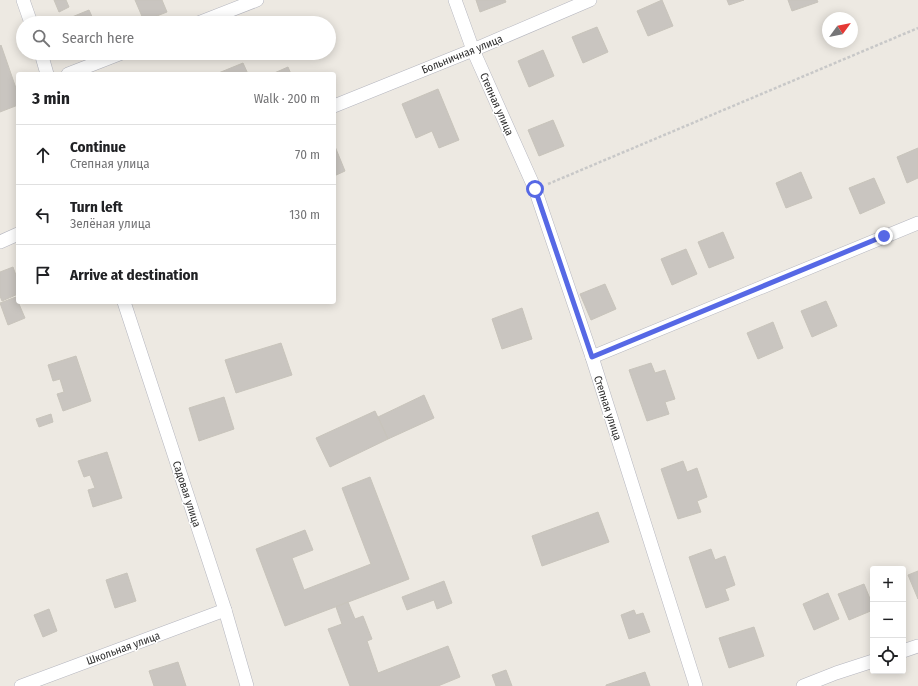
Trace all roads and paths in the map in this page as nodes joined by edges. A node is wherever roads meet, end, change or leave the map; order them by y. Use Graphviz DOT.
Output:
graph roads {
  1 [pos="23,0"];
  2 [pos="257,0"];
  3 [pos="455,0"];
  4 [pos="590,0"];
  5 [pos="28,16"];
  6 [pos="216,16"];
  7 [pos="918,28"];
  8 [pos="473,50"];
  9 [pos="43,60"];
  10 [pos="104,60"];
  11 [pos="47,72"];
  12 [pos="73,72"];
  13 [pos="336,105"];
  14 [pos="535,189"];
  15 [pos="918,223"];
  16 [pos="16,235"];
  17 [pos="0,242"];
  18 [pos="125,304"];
  19 [pos="592,357"];
  20 [pos="225,610"];
  21 [pos="918,646"];
  22 [pos="906,650"];
  23 [pos="870,662"];
  24 [pos="21,686"];
  25 [pos="247,686"];
  26 [pos="696,686"];
  27 [pos="803,686"];
  1 -- 5 [label="street"];
  2 -- 6 [label="street"];
  3 -- 8 [label="street, Степная улица"];
  4 -- 8 [label="street, Больничная улица"];
  7 -- 14 [label="path"];
  8 -- 13 [label="street, Больничная улица"];
  8 -- 14 [label="street, Степная улица"];
  9 -- 11 [label="street"];
  10 -- 12 [label="street"];
  14 -- 19 [label="street, Степная улица"];
  15 -- 19 [label="street"];
  16 -- 17 [label="street"];
  18 -- 20 [label="street, Садовая улица"];
  19 -- 26 [label="street, Степная улица"];
  20 -- 24 [label="street, Школьная улица"];
  20 -- 25 [label="street, Садовая улица"];
  21 -- 22 [label="street"];
  23 -- 27 [label="street"];
}
